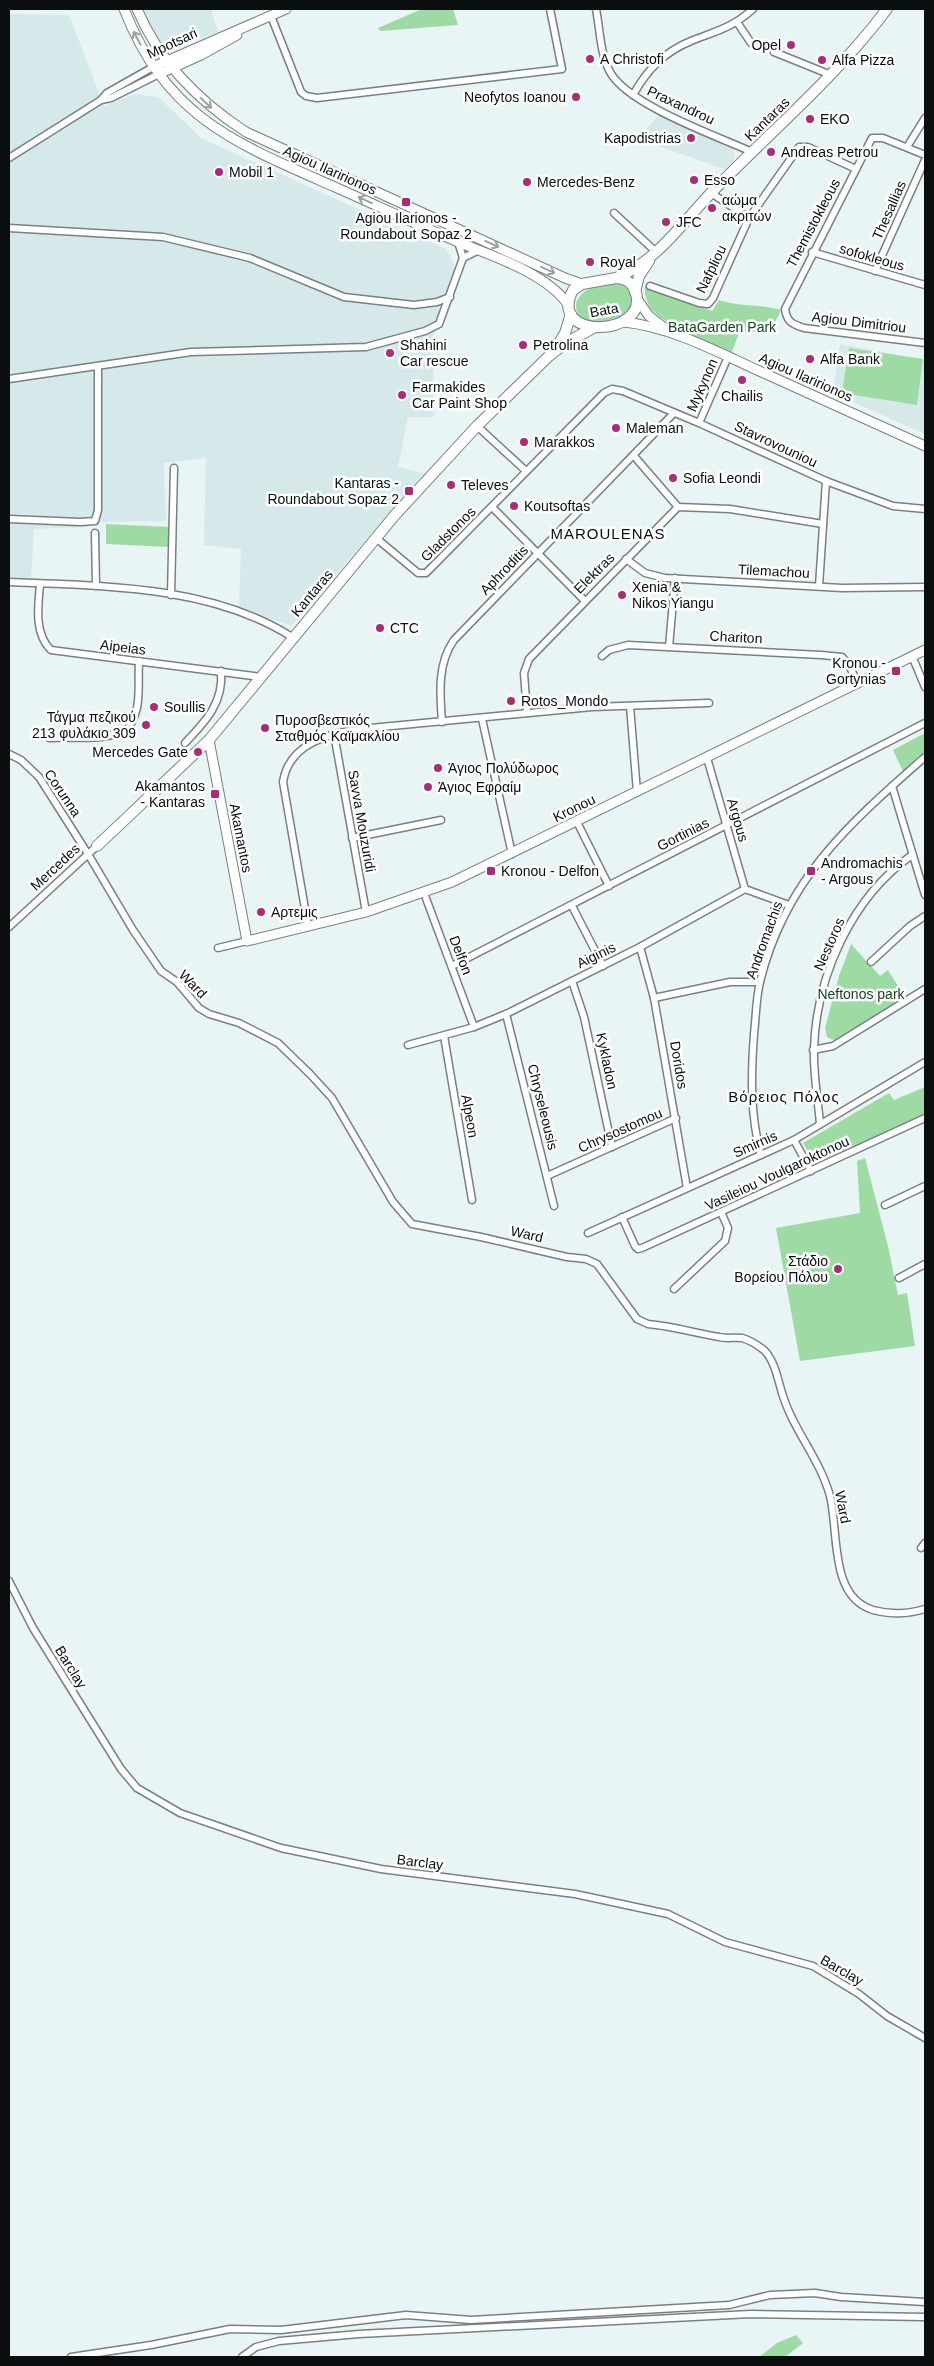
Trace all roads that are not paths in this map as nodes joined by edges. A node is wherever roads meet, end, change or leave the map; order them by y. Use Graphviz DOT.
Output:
graph roads {
  1 [pos="124,9"];
  2 [pos="137,9"];
  3 [pos="286,9"];
  4 [pos="550,9"];
  5 [pos="596,9"];
  6 [pos="753,9"];
  7 [pos="887,9"];
  8 [pos="271,16"];
  9 [pos="261,20"];
  10 [pos="737,22"];
  11 [pos="751,43"];
  12 [pos="774,52"];
  13 [pos="166,60"];
  14 [pos="153,66"];
  15 [pos="172,68"];
  16 [pos="159,74"];
  17 [pos="831,75"];
  18 [pos="633,95"];
  19 [pos="101,100"];
  20 [pos="925,118"];
  21 [pos="907,147"];
  22 [pos="752,152"];
  23 [pos="925,154"];
  24 [pos="9,158"];
  25 [pos="925,160"];
  26 [pos="856,169"];
  27 [pos="711,193"];
  28 [pos="614,213"];
  29 [pos="749,218"];
  30 [pos="9,228"];
  31 [pos="458,242"];
  32 [pos="659,248"];
  33 [pos="479,250"];
  34 [pos="812,252"];
  35 [pos="462,258"];
  36 [pos="875,271"];
  37 [pos="616,278"];
  38 [pos="582,284"];
  39 [pos="925,285"];
  40 [pos="650,286"];
  41 [pos="636,296"];
  42 [pos="450,297"];
  43 [pos="570,310"];
  44 [pos="624,322"];
  45 [pos="790,323"];
  46 [pos="593,328"];
  47 [pos="674,335"];
  48 [pos="925,343"];
  49 [pos="549,356"];
  50 [pos="728,357"];
  51 [pos="98,367"];
  52 [pos="9,379"];
  53 [pos="619,390"];
  54 [pos="674,413"];
  55 [pos="699,423"];
  56 [pos="477,426"];
  57 [pos="925,446"];
  58 [pos="634,456"];
  59 [pos="174,468"];
  60 [pos="526,471"];
  61 [pos="826,481"];
  62 [pos="492,507"];
  63 [pos="678,507"];
  64 [pos="925,509"];
  65 [pos="9,519"];
  66 [pos="823,524"];
  67 [pos="95,533"];
  68 [pos="376,538"];
  69 [pos="538,553"];
  70 [pos="626,559"];
  71 [pos="675,578"];
  72 [pos="9,582"];
  73 [pos="40,585"];
  74 [pos="96,586"];
  75 [pos="819,586"];
  76 [pos="925,587"];
  77 [pos="171,595"];
  78 [pos="584,600"];
  79 [pos="292,637"];
  80 [pos="670,647"];
  81 [pos="925,650"];
  82 [pos="602,656"];
  83 [pos="912,656"];
  84 [pos="139,661"];
  85 [pos="221,671"];
  86 [pos="261,677"];
  87 [pos="857,682"];
  88 [pos="925,686"];
  89 [pos="708,703"];
  90 [pos="630,706"];
  91 [pos="527,713"];
  92 [pos="482,719"];
  93 [pos="442,722"];
  94 [pos="925,723"];
  95 [pos="334,734"];
  96 [pos="49,738"];
  97 [pos="209,740"];
  98 [pos="185,743"];
  99 [pos="9,754"];
  100 [pos="925,757"];
  101 [pos="707,758"];
  102 [pos="892,786"];
  103 [pos="638,792"];
  104 [pos="441,820"];
  105 [pos="577,822"];
  106 [pos="727,825"];
  107 [pos="352,838"];
  108 [pos="97,846"];
  109 [pos="88,854"];
  110 [pos="512,854"];
  111 [pos="912,854"];
  112 [pos="609,886"];
  113 [pos="745,889"];
  114 [pos="424,893"];
  115 [pos="925,895"];
  116 [pos="572,906"];
  117 [pos="789,906"];
  118 [pos="366,912"];
  119 [pos="925,916"];
  120 [pos="308,926"];
  121 [pos="9,927"];
  122 [pos="247,941"];
  123 [pos="640,947"];
  124 [pos="218,948"];
  125 [pos="871,962"];
  126 [pos="452,966"];
  127 [pos="603,966"];
  128 [pos="572,981"];
  129 [pos="760,982"];
  130 [pos="925,989"];
  131 [pos="654,998"];
  132 [pos="506,1014"];
  133 [pos="474,1027"];
  134 [pos="444,1036"];
  135 [pos="408,1045"];
  136 [pos="814,1050"];
  137 [pos="925,1062"];
  138 [pos="676,1118"];
  139 [pos="925,1118"];
  140 [pos="820,1124"];
  141 [pos="794,1140"];
  142 [pos="612,1147"];
  143 [pos="761,1155"];
  144 [pos="811,1171"];
  145 [pos="547,1176"];
  146 [pos="925,1186"];
  147 [pos="687,1188"];
  148 [pos="472,1200"];
  149 [pos="884,1205"];
  150 [pos="554,1206"];
  151 [pos="721,1212"];
  152 [pos="622,1217"];
  153 [pos="588,1233"];
  154 [pos="925,1264"];
  155 [pos="899,1278"];
  156 [pos="674,1289"];
  157 [pos="9,1581"];
  158 [pos="925,1610"];
  159 [pos="925,2038"];
  160 [pos="925,2302"];
  161 [pos="925,2317"];
  162 [pos="70,2357"];
  163 [pos="242,2357"];
  14 -- 1 [label="street, Agiou Ilaririonos, one-way"];
  2 -- 13 [label="street, Agiou Ilaririonos"];
  3 -- 8 [label="street, Mpotsari"];
  4 -- 8 [label="street"];
  5 -- 18 [label="street, Praxandrou"];
  6 -- 10 [label="street"];
  7 -- 17 [label="main road, Kantaras"];
  8 -- 9 [label="street, Mpotsari"];
  9 -- 13 [label="street, Mpotsari"];
  9 -- 15 [label="street, Mpotsari"];
  10 -- 11 [label="street"];
  10 -- 18 [label="street"];
  12 -- 17 [label="street"];
  13 -- 14 [label="street, Mpotsari"];
  13 -- 15 [label="street, Agiou Ilaririonos"];
  14 -- 16 [label="street, Agiou Ilaririonos"];
  14 -- 19 [label="street, Mpotsari"];
  15 -- 16 [label="street, Mpotsari"];
  15 -- 38 [label="street, Agiou Ilaririonos, one-way"];
  16 -- 19 [label="street, Mpotsari"];
  31 -- 16 [label="street, Agiou Ilaririonos, one-way"];
  17 -- 22 [label="main road, Kantaras"];
  18 -- 22 [label="street, Praxandrou"];
  19 -- 24 [label="street, Mpotsari"];
  20 -- 21 [label="street"];
  21 -- 23 [label="street"];
  21 -- 26 [label="street, Themistokleous"];
  22 -- 27 [label="main road, Kantaras"];
  25 -- 36 [label="street, Thesallias"];
  26 -- 29 [label="street, Nafpliou"];
  26 -- 34 [label="street, Themistokleous"];
  27 -- 29 [label="street"];
  27 -- 32 [label="main road, Kantaras"];
  28 -- 32 [label="street"];
  29 -- 40 [label="street, Nafpliou"];
  30 -- 42 [label="street"];
  31 -- 33 [label="street, Agiou Ilaririonos"];
  31 -- 35 [label="street"];
  32 -- 37 [label="main road, Kantaras"];
  32 -- 41 [label="main road, Kantaras"];
  33 -- 35 [label="street"];
  33 -- 43 [label="street, Agiou Ilaririonos"];
  34 -- 36 [label="street, sofokleous"];
  34 -- 45 [label="street, Themistokleous"];
  35 -- 42 [label="street"];
  36 -- 39 [label="street, sofokleous"];
  37 -- 38 [label="main road"];
  37 -- 41 [label="main road, Bata"];
  38 -- 43 [label="main road, Bata"];
  41 -- 44 [label="main road, Bata"];
  41 -- 47 [label="street, Agiou Ilaririonos"];
  42 -- 51 [label="street"];
  43 -- 46 [label="main road, Bata"];
  43 -- 49 [label="main road, Kantaras"];
  44 -- 46 [label="main road, Bata"];
  44 -- 47 [label="street, Agiou Ilaririonos"];
  45 -- 48 [label="street, Agiou Dimitriou"];
  46 -- 49 [label="main road, Kantaras"];
  47 -- 50 [label="street, Agiou Ilaririonos"];
  49 -- 56 [label="main road, Kantaras"];
  50 -- 55 [label="street, Mykynon"];
  50 -- 57 [label="street, Agiou Ilaririonos"];
  51 -- 52 [label="street"];
  51 -- 65 [label="street"];
  53 -- 54 [label="street, Stavrovouniou"];
  53 -- 60 [label="street, Gladstonos"];
  54 -- 55 [label="street, Stavrovouniou"];
  54 -- 58 [label="street, Aphroditis"];
  55 -- 61 [label="street, Stavrovouniou"];
  56 -- 60 [label="street"];
  56 -- 68 [label="main road, Kantaras"];
  58 -- 63 [label="street"];
  58 -- 69 [label="street, Aphroditis"];
  59 -- 77 [label="street"];
  60 -- 62 [label="street, Gladstonos"];
  61 -- 64 [label="street, Stavrovouniou"];
  61 -- 66 [label="street"];
  62 -- 68 [label="street, Gladstonos"];
  62 -- 69 [label="street"];
  63 -- 66 [label="street"];
  63 -- 70 [label="street, Elektras"];
  66 -- 75 [label="street"];
  67 -- 74 [label="street"];
  68 -- 79 [label="main road, Kantaras"];
  69 -- 78 [label="street"];
  69 -- 93 [label="street, Aphroditis"];
  70 -- 71 [label="street, Tilemachou"];
  70 -- 78 [label="street, Elektras"];
  71 -- 75 [label="street, Tilemachou"];
  71 -- 80 [label="street"];
  72 -- 73 [label="street"];
  73 -- 74 [label="street"];
  73 -- 84 [label="street, Aipeias"];
  74 -- 77 [label="street"];
  75 -- 76 [label="street, Tilemachou"];
  77 -- 79 [label="street"];
  78 -- 91 [label="street, Elektras"];
  79 -- 86 [label="main road, Kantaras"];
  80 -- 82 [label="street, Chariton"];
  80 -- 87 [label="street, Chariton"];
  81 -- 83 [label="street, Kronou"];
  83 -- 87 [label="street, Kronou"];
  83 -- 88 [label="street"];
  84 -- 85 [label="street, Aipeias"];
  84 -- 96 [label="street"];
  85 -- 86 [label="street, Aipeias"];
  85 -- 98 [label="street"];
  86 -- 97 [label="main road, Kantaras"];
  87 -- 101 [label="street, Kronou"];
  89 -- 90 [label="street"];
  90 -- 91 [label="street"];
  90 -- 103 [label="street"];
  91 -- 92 [label="street"];
  92 -- 93 [label="street"];
  92 -- 110 [label="street"];
  93 -- 95 [label="street"];
  94 -- 106 [label="street, Gortinias"];
  95 -- 107 [label="street, Savva Mouzuridi"];
  95 -- 120 [label="street"];
  97 -- 108 [label="main road, Kantaras"];
  97 -- 122 [label="street, Akamantos"];
  99 -- 109 [label="street, Corunna"];
  100 -- 102 [label="street, Andromachis"];
  101 -- 103 [label="street, Kronou"];
  101 -- 106 [label="street, Argous"];
  102 -- 111 [label="street"];
  102 -- 117 [label="street, Andromachis"];
  103 -- 105 [label="street, Kronou"];
  104 -- 107 [label="street"];
  105 -- 110 [label="street, Kronou"];
  105 -- 112 [label="street"];
  106 -- 112 [label="street, Gortinias"];
  106 -- 113 [label="street, Argous"];
  107 -- 118 [label="street, Savva Mouzuridi"];
  108 -- 109 [label="street, Mercedes"];
  109 -- 121 [label="street, Mercedes"];
  109 -- 158 [label="street, Ward"];
  110 -- 114 [label="street, Kronou"];
  111 -- 115 [label="street"];
  111 -- 136 [label="street, Nestoros"];
  112 -- 116 [label="street, Gortinias"];
  113 -- 117 [label="street"];
  113 -- 123 [label="street, Aiginis"];
  114 -- 118 [label="street, Kronou"];
  114 -- 126 [label="street, Delfon"];
  116 -- 126 [label="street, Gortinias"];
  116 -- 127 [label="street"];
  117 -- 129 [label="street, Andromachis"];
  118 -- 120 [label="street, Kronou"];
  119 -- 125 [label="street"];
  120 -- 122 [label="street, Kronou"];
  122 -- 124 [label="street, Kronou"];
  123 -- 127 [label="street, Aiginis"];
  123 -- 131 [label="street, Doridos"];
  126 -- 133 [label="street, Delfon"];
  127 -- 128 [label="street, Aiginis"];
  128 -- 132 [label="street, Aiginis"];
  128 -- 142 [label="street, Kykladon"];
  129 -- 131 [label="street"];
  129 -- 143 [label="street, Andromachis"];
  130 -- 136 [label="street"];
  131 -- 138 [label="street, Doridos"];
  132 -- 133 [label="street, Aiginis"];
  132 -- 145 [label="street, Chryseleousis"];
  133 -- 134 [label="street, Aiginis"];
  134 -- 135 [label="street, Aiginis"];
  134 -- 148 [label="street, Alpeon"];
  136 -- 140 [label="street, Nestoros"];
  137 -- 140 [label="street, Smirnis"];
  138 -- 142 [label="street, Chrysostomou"];
  138 -- 147 [label="street, Doridos"];
  139 -- 144 [label="street, Vasileiou Voulgaroktonou"];
  140 -- 141 [label="street, Smirnis"];
  141 -- 143 [label="street, Smirnis"];
  141 -- 144 [label="street"];
  142 -- 145 [label="street, Chrysostomou"];
  143 -- 147 [label="street, Smirnis"];
  144 -- 151 [label="street, Vasileiou Voulgaroktonou"];
  145 -- 150 [label="street, Chryseleousis"];
  146 -- 149 [label="street"];
  147 -- 152 [label="street, Smirnis"];
  151 -- 152 [label="street, Vasileiou Voulgaroktonou"];
  151 -- 156 [label="street"];
  152 -- 153 [label="street, Smirnis"];
  154 -- 155 [label="street"];
  157 -- 159 [label="street, Barclay"];
  160 -- 162 [label="street"];
  161 -- 163 [label="street"];
}
